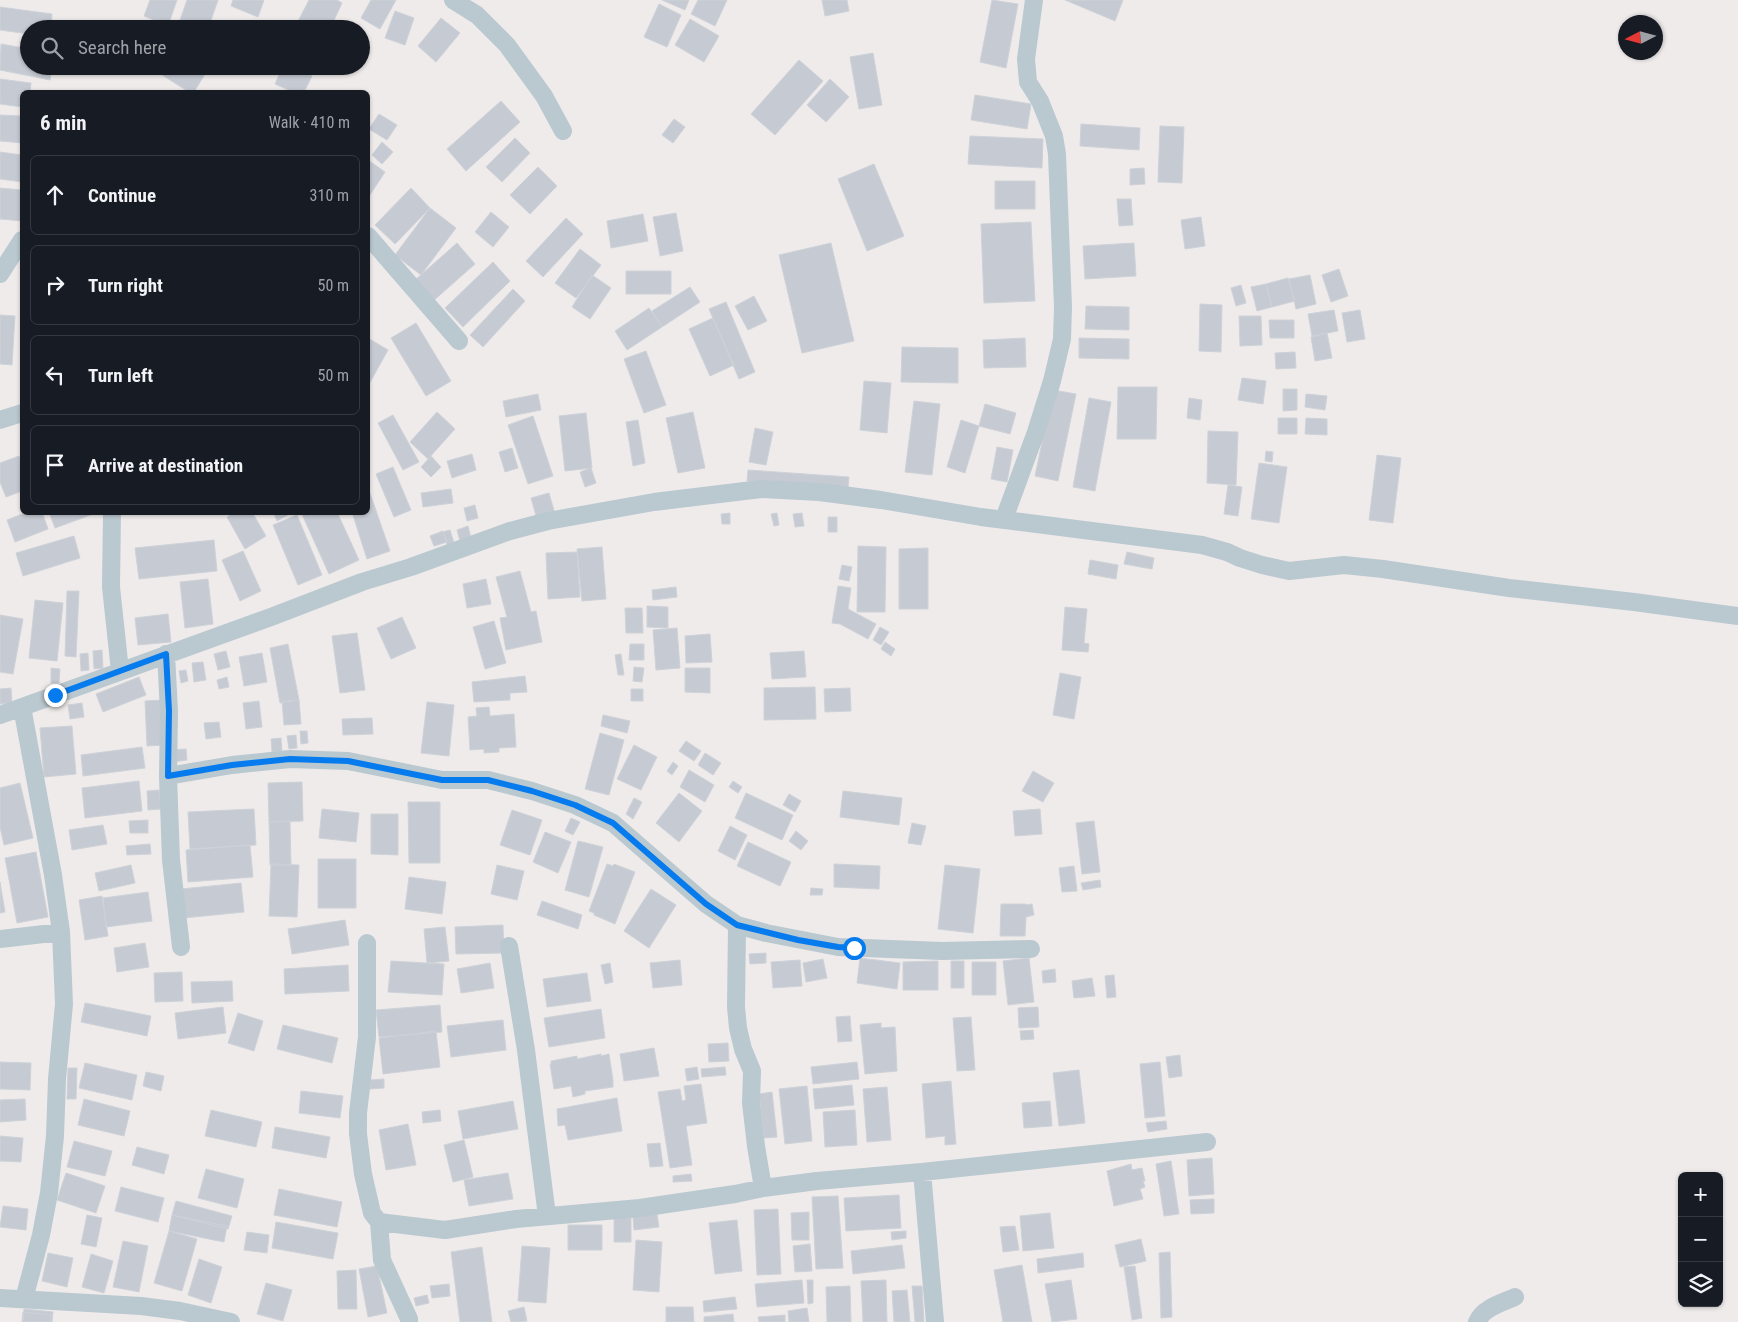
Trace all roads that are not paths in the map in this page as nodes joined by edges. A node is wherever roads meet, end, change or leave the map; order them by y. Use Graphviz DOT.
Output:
graph roads {
  1 [pos="453,0"];
  2 [pos="1032,1"];
  3 [pos="564,131"];
  4 [pos="370,238"];
  5 [pos="20,243"];
  6 [pos="0,274"];
  7 [pos="459,341"];
  8 [pos="20,414"];
  9 [pos="0,420"];
  10 [pos="112,515"];
  11 [pos="1004,519"];
  12 [pos="1738,616"];
  13 [pos="166,654"];
  14 [pos="120,671"];
  15 [pos="22,707"];
  16 [pos="0,715"];
  17 [pos="168,776"];
  18 [pos="737,925"];
  19 [pos="61,932"];
  20 [pos="0,939"];
  21 [pos="366,943"];
  22 [pos="508,946"];
  23 [pos="182,947"];
  24 [pos="1031,949"];
  25 [pos="1207,1142"];
  26 [pos="922,1172"];
  27 [pos="763,1188"];
  28 [pos="547,1216"];
  29 [pos="379,1222"];
  30 [pos="1515,1297"];
  31 [pos="0,1298"];
  32 [pos="24,1299"];
  33 [pos="227,1322"];
  34 [pos="409,1322"];
  35 [pos="935,1322"];
  36 [pos="1477,1322"];
  1 -- 3 [label="street"];
  2 -- 11 [label="street"];
  4 -- 7 [label="street"];
  5 -- 6 [label="street"];
  8 -- 9 [label="street"];
  10 -- 14 [label="street"];
  11 -- 12 [label="street"];
  11 -- 13 [label="street"];
  13 -- 14 [label="street"];
  13 -- 17 [label="street"];
  14 -- 15 [label="street"];
  15 -- 16 [label="street"];
  15 -- 19 [label="street"];
  17 -- 18 [label="street"];
  17 -- 23 [label="street"];
  18 -- 24 [label="street"];
  18 -- 27 [label="street"];
  19 -- 20 [label="street"];
  19 -- 32 [label="street"];
  21 -- 29 [label="street"];
  22 -- 28 [label="street"];
  25 -- 26 [label="street"];
  26 -- 27 [label="street"];
  26 -- 35 [label="street"];
  27 -- 28 [label="street"];
  28 -- 29 [label="street"];
  29 -- 34 [label="street"];
  30 -- 36 [label="street"];
  31 -- 32 [label="street"];
  32 -- 33 [label="street"];
}
